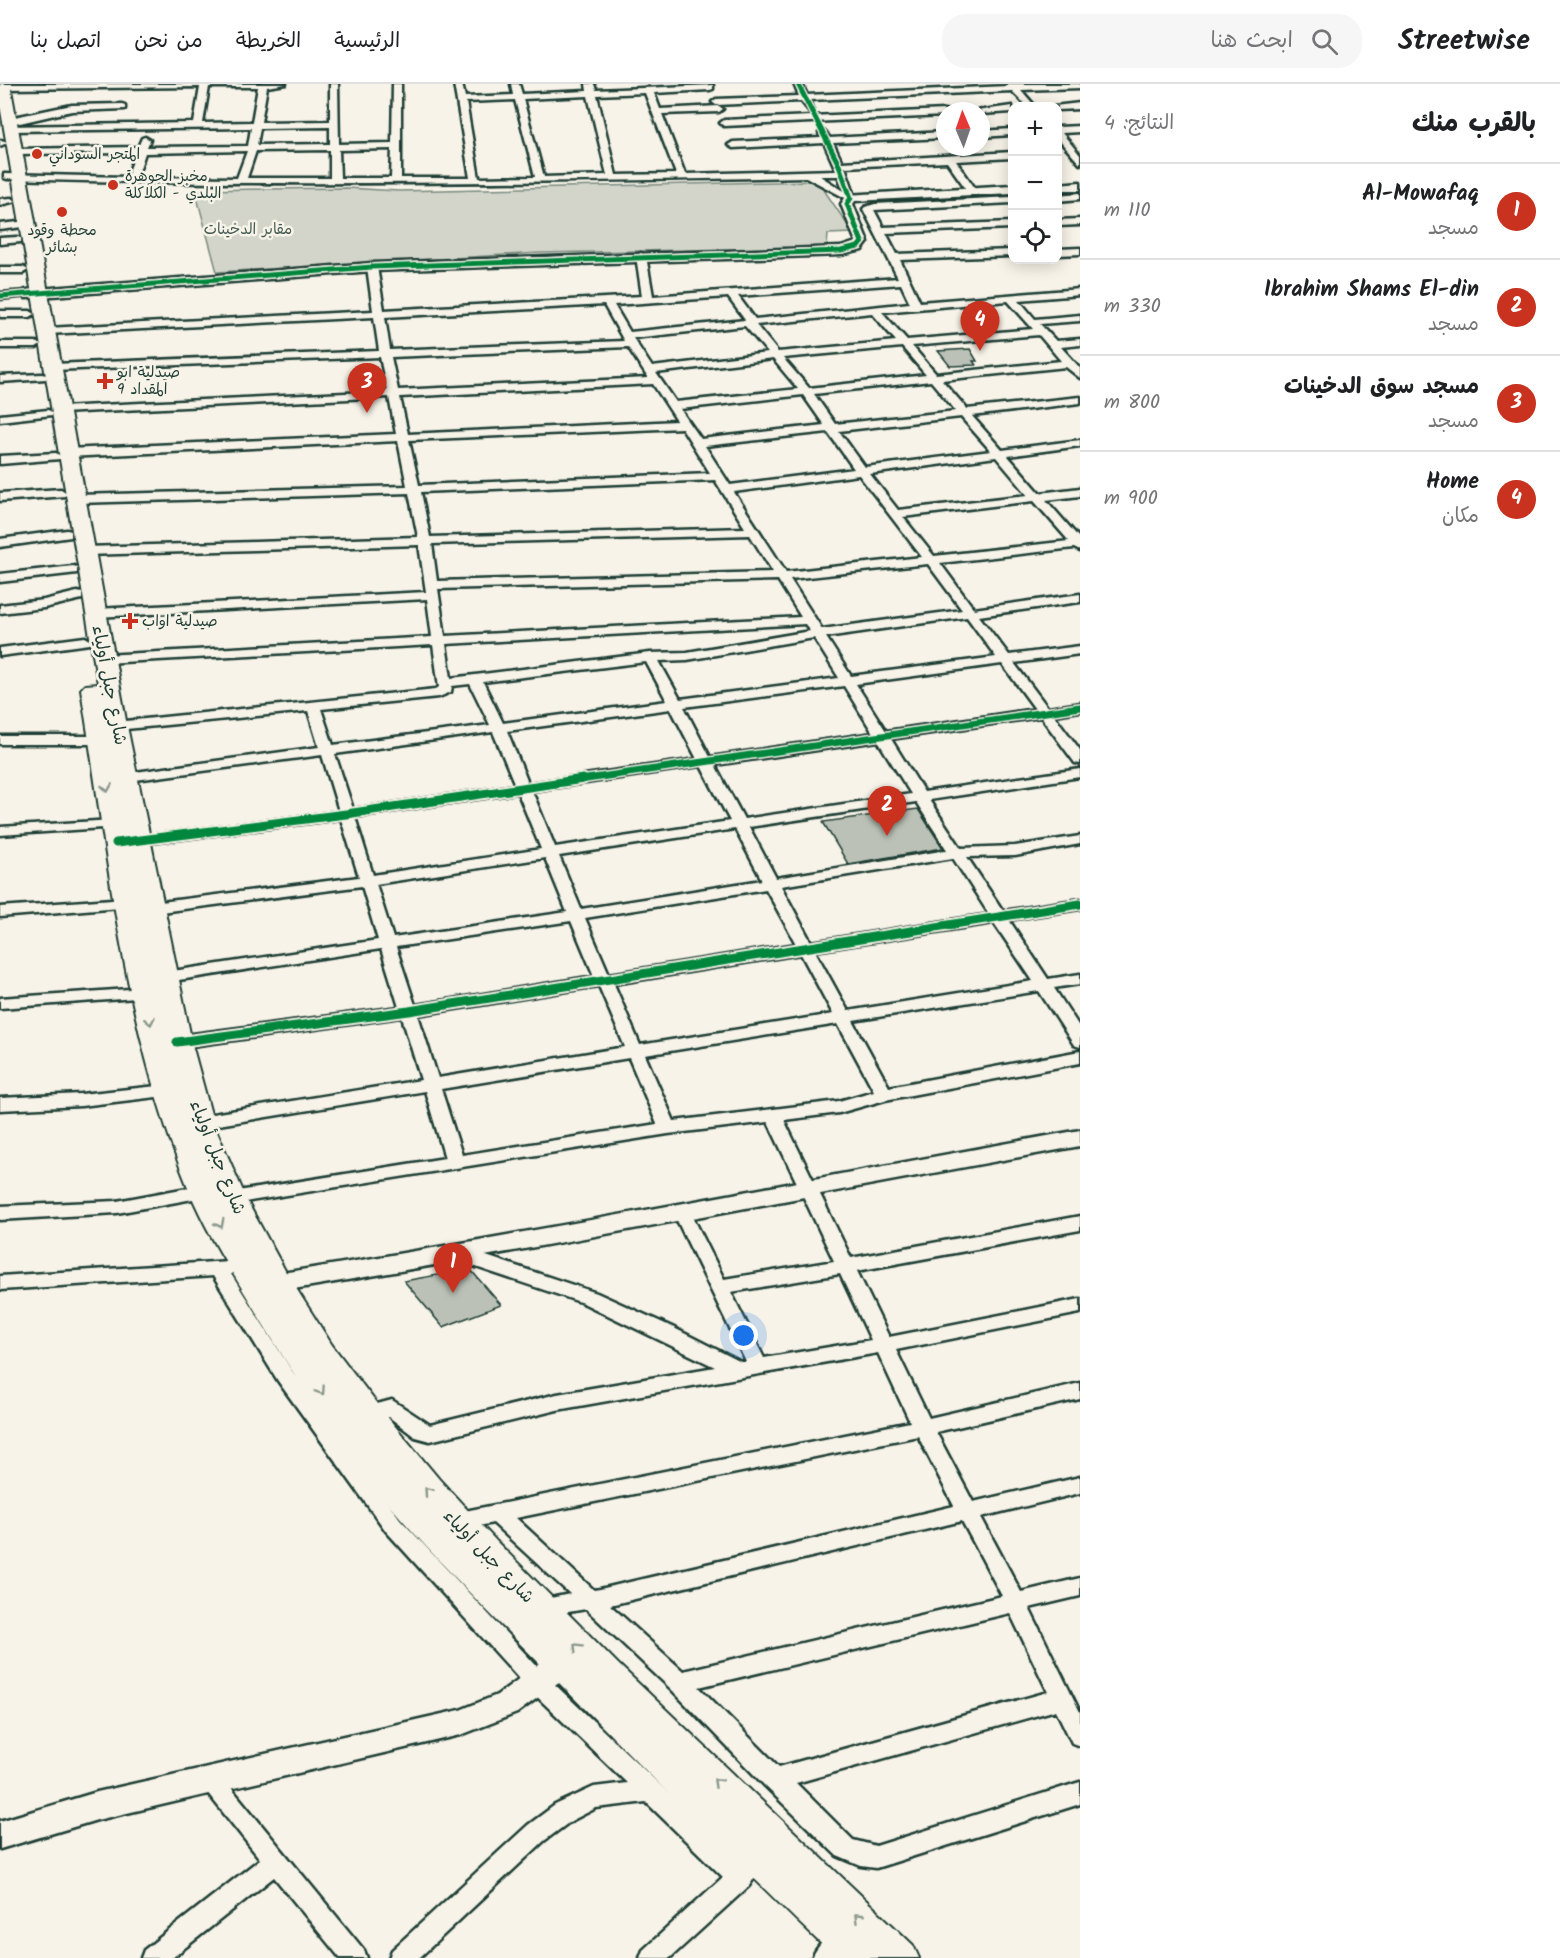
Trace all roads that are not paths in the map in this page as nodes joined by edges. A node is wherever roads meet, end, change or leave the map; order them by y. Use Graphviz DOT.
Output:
graph roads {
  1 [pos="263,84"];
  2 [pos="282,84"];
  3 [pos="334,84"];
  4 [pos="397,84"];
  5 [pos="458,84"];
  6 [pos="515,84"];
  7 [pos="798,84"];
  8 [pos="943,84"];
  9 [pos="121,85"];
  10 [pos="205,85"];
  11 [pos="1080,85"];
  12 [pos="710,86"];
  13 [pos="1013,86"];
  14 [pos="591,89"];
  15 [pos="649,91"];
  16 [pos="950,92"];
  17 [pos="518,97"];
  18 [pos="805,98"];
  19 [pos="461,100"];
  20 [pos="1028,102"];
  21 [pos="717,106"];
  22 [pos="1080,106"];
  23 [pos="122,107"];
  24 [pos="1062,107"];
  25 [pos="1008,110"];
  26 [pos="990,111"];
  27 [pos="658,112"];
  28 [pos="936,113"];
  29 [pos="815,119"];
  30 [pos="724,123"];
  31 [pos="335,124"];
  32 [pos="198,126"];
  33 [pos="258,126"];
  34 [pos="123,127"];
  35 [pos="149,127"];
  36 [pos="1080,129"];
  37 [pos="1062,131"];
  38 [pos="1008,132"];
  39 [pos="990,133"];
  40 [pos="936,135"];
  41 [pos="1062,136"];
  42 [pos="827,141"];
  43 [pos="733,145"];
  44 [pos="397,146"];
  45 [pos="335,148"];
  46 [pos="142,149"];
  47 [pos="252,149"];
  48 [pos="1076,152"];
  49 [pos="13,153"];
  50 [pos="737,155"];
  51 [pos="1008,155"];
  52 [pos="949,158"];
  53 [pos="1080,161"];
  54 [pos="741,165"];
  55 [pos="134,169"];
  56 [pos="152,169"];
  57 [pos="234,169"];
  58 [pos="245,169"];
  59 [pos="840,169"];
  60 [pos="798,174"];
  61 [pos="745,175"];
  62 [pos="681,176"];
  63 [pos="46,177"];
  64 [pos="612,177"];
  65 [pos="540,179"];
  66 [pos="131,180"];
  67 [pos="241,180"];
  68 [pos="335,181"];
  69 [pos="396,181"];
  70 [pos="475,181"];
  71 [pos="1080,186"];
  72 [pos="1062,187"];
  73 [pos="1008,189"];
  74 [pos="972,191"];
  75 [pos="1080,196"];
  76 [pos="850,197"];
  77 [pos="1062,198"];
  78 [pos="1008,200"];
  79 [pos="1080,222"];
  80 [pos="1062,223"];
  81 [pos="1008,225"];
  82 [pos="880,230"];
  83 [pos="1080,251"];
  84 [pos="1062,252"];
  85 [pos="1008,253"];
  86 [pos="641,256"];
  87 [pos="894,257"];
  88 [pos="372,267"];
  89 [pos="904,280"];
  90 [pos="855,283"];
  91 [pos="863,292"];
  92 [pos="1080,292"];
  93 [pos="731,294"];
  94 [pos="0,296"];
  95 [pos="1010,297"];
  96 [pos="648,299"];
  97 [pos="29,302"];
  98 [pos="607,302"];
  99 [pos="875,306"];
  100 [pos="916,306"];
  101 [pos="0,314"];
  102 [pos="379,315"];
  103 [pos="1080,318"];
  104 [pos="1031,322"];
  105 [pos="750,323"];
  106 [pos="1040,332"];
  107 [pos="628,340"];
  108 [pos="1080,342"];
  109 [pos="902,343"];
  110 [pos="0,345"];
  111 [pos="1053,345"];
  112 [pos="385,355"];
  113 [pos="777,355"];
  114 [pos="1076,369"];
  115 [pos="47,372"];
  116 [pos="651,376"];
  117 [pos="933,377"];
  118 [pos="0,380"];
  119 [pos="806,391"];
  120 [pos="395,394"];
  121 [pos="1080,400"];
  122 [pos="673,406"];
  123 [pos="54,412"];
  124 [pos="966,413"];
  125 [pos="0,418"];
  126 [pos="685,424"];
  127 [pos="833,429"];
  128 [pos="405,437"];
  129 [pos="698,443"];
  130 [pos="1080,443"];
  131 [pos="998,453"];
  132 [pos="61,455"];
  133 [pos="0,460"];
  134 [pos="862,472"];
  135 [pos="718,476"];
  136 [pos="416,489"];
  137 [pos="727,489"];
  138 [pos="1080,492"];
  139 [pos="0,497"];
  140 [pos="1038,498"];
  141 [pos="896,514"];
  142 [pos="754,531"];
  143 [pos="425,541"];
  144 [pos="0,543"];
  145 [pos="76,543"];
  146 [pos="1079,545"];
  147 [pos="932,560"];
  148 [pos="782,576"];
  149 [pos="0,578"];
  150 [pos="433,590"];
  151 [pos="1080,598"];
  152 [pos="0,609"];
  153 [pos="972,614"];
  154 [pos="809,620"];
  155 [pos="676,626"];
  156 [pos="816,634"];
  157 [pos="441,641"];
  158 [pos="94,650"];
  159 [pos="1080,650"];
  160 [pos="0,652"];
  161 [pos="687,656"];
  162 [pos="650,657"];
  163 [pos="1006,661"];
  164 [pos="475,680"];
  165 [pos="848,682"];
  166 [pos="446,683"];
  167 [pos="676,703"];
  168 [pos="313,705"];
  169 [pos="1080,707"];
  170 [pos="1044,712"];
  171 [pos="498,727"];
  172 [pos="108,733"];
  173 [pos="881,735"];
  174 [pos="0,740"];
  175 [pos="327,752"];
  176 [pos="704,760"];
  177 [pos="1080,760"];
  178 [pos="1080,773"];
  179 [pos="128,777"];
  180 [pos="525,788"];
  181 [pos="920,797"];
  182 [pos="346,814"];
  183 [pos="741,824"];
  184 [pos="0,831"];
  185 [pos="123,836"];
  186 [pos="1080,840"];
  187 [pos="552,854"];
  188 [pos="957,854"];
  189 [pos="369,880"];
  190 [pos="772,884"];
  191 [pos="127,903"];
  192 [pos="1080,904"];
  193 [pos="153,908"];
  194 [pos="0,912"];
  195 [pos="576,915"];
  196 [pos="998,916"];
  197 [pos="389,943"];
  198 [pos="808,949"];
  199 [pos="166,977"];
  200 [pos="1080,979"];
  201 [pos="604,980"];
  202 [pos="1043,985"];
  203 [pos="144,993"];
  204 [pos="0,1003"];
  205 [pos="409,1011"];
  206 [pos="844,1018"];
  207 [pos="1080,1041"];
  208 [pos="177,1042"];
  209 [pos="636,1053"];
  210 [pos="1080,1057"];
  211 [pos="433,1086"];
  212 [pos="167,1091"];
  213 [pos="884,1094"];
  214 [pos="0,1104"];
  215 [pos="774,1117"];
  216 [pos="200,1122"];
  217 [pos="668,1128"];
  218 [pos="1080,1138"];
  219 [pos="456,1164"];
  220 [pos="809,1188"];
  221 [pos="202,1191"];
  222 [pos="232,1198"];
  223 [pos="681,1210"];
  224 [pos="0,1213"];
  225 [pos="1080,1223"];
  226 [pos="459,1254"];
  227 [pos="848,1266"];
  228 [pos="218,1269"];
  229 [pos="260,1279"];
  230 [pos="0,1283"];
  231 [pos="720,1286"];
  232 [pos="1080,1306"];
  233 [pos="884,1345"];
  234 [pos="749,1369"];
  235 [pos="1080,1391"];
  236 [pos="366,1415"];
  237 [pos="923,1427"];
  238 [pos="1080,1485"];
  239 [pos="968,1510"];
  240 [pos="499,1515"];
  241 [pos="455,1522"];
  242 [pos="1080,1587"];
  243 [pos="590,1600"];
  244 [pos="1015,1601"];
  245 [pos="538,1608"];
  246 [pos="561,1664"];
  247 [pos="679,1682"];
  248 [pos="538,1683"];
  249 [pos="1062,1698"];
  250 [pos="1080,1736"];
  251 [pos="773,1779"];
  252 [pos="211,1780"];
  253 [pos="649,1791"];
  254 [pos="1080,1793"];
  255 [pos="0,1835"];
  256 [pos="276,1861"];
  257 [pos="749,1868"];
  258 [pos="844,1940"];
  259 [pos="153,1958"];
  260 [pos="355,1958"];
  261 [pos="401,1958"];
  262 [pos="652,1958"];
  263 [pos="824,1958"];
  264 [pos="863,1958"];
  265 [pos="900,1958"];
  1 -- 2 [label="street"];
  1 -- 10 [label="street"];
  1 -- 33 [label="street"];
  3 -- 31 [label="street"];
  4 -- 44 [label="street"];
  5 -- 19 [label="street"];
  6 -- 17 [label="street"];
  7 -- 18 [label="street"];
  8 -- 16 [label="street"];
  9 -- 10 [label="street"];
  9 -- 23 [label="street"];
  9 -- 49 [label="street"];
  10 -- 32 [label="street"];
  11 -- 13 [label="street"];
  12 -- 15 [label="street"];
  12 -- 21 [label="street"];
  13 -- 16 [label="street"];
  13 -- 20 [label="street"];
  14 -- 15 [label="street"];
  14 -- 17 [label="street"];
  14 -- 64 [label="street"];
  15 -- 27 [label="street"];
  16 -- 18 [label="street"];
  17 -- 19 [label="street"];
  17 -- 65 [label="street"];
  18 -- 21 [label="street"];
  18 -- 29 [label="street"];
  19 -- 70 [label="street"];
  21 -- 27 [label="street"];
  21 -- 30 [label="street"];
  22 -- 24 [label="street"];
  23 -- 34 [label="street"];
  23 -- 49 [label="street"];
  25 -- 26 [label="street"];
  27 -- 62 [label="street"];
  28 -- 29 [label="street"];
  29 -- 30 [label="street"];
  29 -- 42 [label="street"];
  30 -- 43 [label="street"];
  31 -- 33 [label="street"];
  31 -- 45 [label="street"];
  32 -- 33 [label="street"];
  32 -- 35 [label="street"];
  33 -- 47 [label="street"];
  34 -- 35 [label="street"];
  34 -- 49 [label="street"];
  35 -- 46 [label="street"];
  36 -- 37 [label="street"];
  38 -- 39 [label="street"];
  40 -- 42 [label="street"];
  41 -- 48 [label="street"];
  42 -- 43 [label="street"];
  42 -- 59 [label="street"];
  43 -- 50 [label="street"];
  44 -- 45 [label="street"];
  44 -- 69 [label="street"];
  45 -- 47 [label="street"];
  45 -- 68 [label="street"];
  46 -- 47 [label="street"];
  46 -- 49 [label="street"];
  46 -- 55 [label="street"];
  47 -- 58 [label="street"];
  48 -- 53 [label="street"];
  49 -- 63 [label="street"];
  49 -- 63 [label="street"];
  49 -- 97 [label="main road, شارع جبل أولياء"];
  51 -- 52 [label="street"];
  52 -- 59 [label="street"];
  52 -- 74 [label="street"];
  54 -- 61 [label="street"];
  55 -- 56 [label="street"];
  55 -- 66 [label="street"];
  57 -- 58 [label="street"];
  58 -- 67 [label="street"];
  59 -- 60 [label="street"];
  59 -- 76 [label="street"];
  60 -- 61 [label="street"];
  60 -- 76 [label="street"];
  61 -- 62 [label="street"];
  62 -- 64 [label="street"];
  63 -- 66 [label="street"];
  64 -- 65 [label="street"];
  65 -- 70 [label="street"];
  66 -- 67 [label="street"];
  67 -- 68 [label="street"];
  68 -- 69 [label="street"];
  69 -- 70 [label="street"];
  71 -- 72 [label="street"];
  73 -- 74 [label="street"];
  74 -- 76 [label="street"];
  75 -- 77 [label="street"];
  76 -- 86 [label="street"];
  78 -- 82 [label="street"];
  79 -- 80 [label="street"];
  81 -- 82 [label="street"];
  82 -- 87 [label="street"];
  83 -- 84 [label="street"];
  85 -- 87 [label="street"];
  86 -- 88 [label="street"];
  86 -- 96 [label="street"];
  87 -- 89 [label="street"];
  88 -- 97 [label="street"];
  88 -- 102 [label="street"];
  89 -- 90 [label="street"];
  89 -- 100 [label="street"];
  90 -- 91 [label="street"];
  90 -- 93 [label="street"];
  92 -- 95 [label="street"];
  93 -- 96 [label="street"];
  93 -- 105 [label="street"];
  94 -- 97 [label="street"];
  95 -- 100 [label="street"];
  95 -- 104 [label="street"];
  96 -- 98 [label="street"];
  97 -- 101 [label="street"];
  97 -- 102 [label="street"];
  97 -- 110 [label="street"];
  97 -- 115 [label="main road, شارع جبل أولياء"];
  98 -- 102 [label="street"];
  98 -- 107 [label="street"];
  99 -- 100 [label="street"];
  99 -- 105 [label="street"];
  99 -- 109 [label="street"];
  102 -- 112 [label="street"];
  103 -- 104 [label="street"];
  104 -- 106 [label="street"];
  105 -- 107 [label="street"];
  105 -- 113 [label="street"];
  106 -- 109 [label="street"];
  106 -- 111 [label="street"];
  107 -- 112 [label="street"];
  107 -- 116 [label="street"];
  108 -- 111 [label="street"];
  109 -- 113 [label="street"];
  109 -- 117 [label="street"];
  111 -- 114 [label="street"];
  112 -- 115 [label="street"];
  112 -- 120 [label="street"];
  113 -- 116 [label="street"];
  113 -- 119 [label="street"];
  114 -- 117 [label="street"];
  115 -- 118 [label="street"];
  115 -- 123 [label="main road, شارع جبل أولياء"];
  116 -- 120 [label="street"];
  116 -- 122 [label="street"];
  117 -- 119 [label="street"];
  117 -- 124 [label="street"];
  119 -- 122 [label="street"];
  119 -- 127 [label="street"];
  120 -- 123 [label="street"];
  120 -- 128 [label="street"];
  121 -- 124 [label="street"];
  122 -- 126 [label="street"];
  123 -- 125 [label="street"];
  123 -- 132 [label="main road, شارع جبل أولياء"];
  124 -- 127 [label="street"];
  124 -- 131 [label="street"];
  126 -- 128 [label="street"];
  126 -- 129 [label="street"];
  127 -- 129 [label="street"];
  127 -- 134 [label="street"];
  128 -- 132 [label="street"];
  128 -- 136 [label="street"];
  129 -- 135 [label="street"];
  130 -- 131 [label="street"];
  131 -- 134 [label="street"];
  131 -- 140 [label="street"];
  132 -- 133 [label="street"];
  132 -- 145 [label="main road, شارع جبل أولياء"];
  134 -- 137 [label="street"];
  134 -- 141 [label="street"];
  135 -- 136 [label="street"];
  135 -- 137 [label="street"];
  136 -- 143 [label="street"];
  136 -- 145 [label="street"];
  137 -- 142 [label="street"];
  138 -- 140 [label="street"];
  139 -- 145 [label="street"];
  140 -- 141 [label="street"];
  140 -- 146 [label="street"];
  141 -- 147 [label="street"];
  142 -- 143 [label="street"];
  142 -- 148 [label="street"];
  143 -- 145 [label="street"];
  143 -- 150 [label="street"];
  144 -- 145 [label="street"];
  145 -- 149 [label="street"];
  145 -- 150 [label="street"];
  145 -- 152 [label="street"];
  145 -- 158 [label="main road, شارع جبل أولياء"];
  146 -- 147 [label="street"];
  147 -- 148 [label="street"];
  147 -- 153 [label="street"];
  148 -- 150 [label="street"];
  148 -- 154 [label="street"];
  150 -- 157 [label="street"];
  151 -- 153 [label="street"];
  153 -- 156 [label="street"];
  153 -- 163 [label="street"];
  154 -- 155 [label="street"];
  154 -- 156 [label="street"];
  155 -- 157 [label="street"];
  155 -- 161 [label="street"];
  156 -- 161 [label="street"];
  156 -- 165 [label="street"];
  157 -- 158 [label="street"];
  157 -- 166 [label="street"];
  158 -- 160 [label="street"];
  158 -- 172 [label="main road, شارع جبل أولياء"];
  159 -- 163 [label="street"];
  161 -- 162 [label="street"];
  162 -- 164 [label="street"];
  162 -- 167 [label="street"];
  163 -- 165 [label="street"];
  163 -- 170 [label="street"];
  164 -- 166 [label="street"];
  164 -- 171 [label="street"];
  165 -- 167 [label="street"];
  165 -- 173 [label="street"];
  166 -- 168 [label="street"];
  167 -- 171 [label="street"];
  167 -- 176 [label="street"];
  168 -- 172 [label="street"];
  168 -- 175 [label="street"];
  169 -- 170 [label="street"];
  170 -- 173 [label="street"];
  170 -- 177 [label="street"];
  171 -- 175 [label="street"];
  171 -- 180 [label="street"];
  172 -- 174 [label="street"];
  172 -- 179 [label="main road, شارع جبل أولياء"];
  172 -- 185 [label="main road, شارع جبل أولياء, one-way"];
  173 -- 176 [label="street"];
  173 -- 181 [label="street"];
  175 -- 179 [label="street"];
  175 -- 182 [label="street"];
  176 -- 180 [label="street"];
  176 -- 183 [label="street"];
  178 -- 181 [label="street"];
  179 -- 185 [label="main road, شارع جبل أولياء"];
  180 -- 182 [label="street"];
  180 -- 187 [label="street"];
  181 -- 183 [label="street"];
  181 -- 188 [label="street"];
  182 -- 185 [label="street"];
  182 -- 189 [label="street"];
  183 -- 187 [label="street"];
  183 -- 190 [label="street"];
  184 -- 185 [label="street"];
  185 -- 191 [label="main road, شارع جبل أولياء"];
  185 -- 193 [label="main road, شارع جبل أولياء"];
  186 -- 188 [label="street"];
  187 -- 189 [label="street"];
  187 -- 195 [label="street"];
  188 -- 190 [label="street"];
  188 -- 196 [label="street"];
  189 -- 193 [label="street"];
  189 -- 197 [label="street"];
  190 -- 195 [label="street"];
  190 -- 198 [label="street"];
  191 -- 194 [label="street"];
  191 -- 203 [label="main road, شارع جبل أولياء"];
  192 -- 196 [label="street"];
  193 -- 199 [label="main road, شارع جبل أولياء"];
  195 -- 197 [label="street"];
  195 -- 201 [label="street"];
  196 -- 198 [label="street"];
  196 -- 202 [label="street"];
  197 -- 199 [label="street"];
  197 -- 205 [label="street"];
  198 -- 201 [label="street"];
  198 -- 206 [label="street"];
  199 -- 208 [label="main road, شارع جبل أولياء"];
  200 -- 202 [label="street"];
  201 -- 205 [label="street"];
  201 -- 209 [label="street"];
  202 -- 206 [label="street"];
  202 -- 207 [label="street"];
  203 -- 204 [label="street"];
  203 -- 212 [label="main road, شارع جبل أولياء, one-way"];
  205 -- 208 [label="street"];
  205 -- 211 [label="street"];
  206 -- 209 [label="street"];
  206 -- 213 [label="street"];
  208 -- 216 [label="main road, شارع جبل أولياء"];
  209 -- 211 [label="street"];
  209 -- 217 [label="street"];
  210 -- 213 [label="street"];
  211 -- 216 [label="street"];
  211 -- 219 [label="street"];
  212 -- 214 [label="street"];
  212 -- 221 [label="main road, شارع جبل أولياء"];
  213 -- 215 [label="street"];
  215 -- 217 [label="street"];
  215 -- 220 [label="street"];
  216 -- 222 [label="main road, شارع جبل أولياء"];
  217 -- 219 [label="street"];
  218 -- 220 [label="street"];
  219 -- 222 [label="street"];
  220 -- 223 [label="street"];
  220 -- 227 [label="street"];
  221 -- 224 [label="street"];
  221 -- 229 [label="main road, شارع جبل أولياء, one-way"];
  222 -- 229 [label="main road, شارع جبل أولياء"];
  223 -- 226 [label="street"];
  223 -- 231 [label="street"];
  225 -- 227 [label="street"];
  226 -- 229 [label="street"];
  226 -- 234 [label="street"];
  227 -- 231 [label="street"];
  227 -- 233 [label="street"];
  228 -- 229 [label="street"];
  228 -- 230 [label="street"];
  228 -- 248 [label="street"];
  229 -- 236 [label="main road, شارع جبل أولياء"];
  229 -- 246 [label="main road, شارع جبل أولياء, one-way"];
  231 -- 234 [label="street"];
  232 -- 233 [label="street"];
  233 -- 234 [label="street"];
  233 -- 237 [label="street"];
  234 -- 236 [label="street"];
  235 -- 237 [label="street"];
  241 -- 236 [label="main road, شارع جبل أولياء, one-way"];
  237 -- 239 [label="street"];
  237 -- 240 [label="street"];
  238 -- 239 [label="street"];
  239 -- 243 [label="street"];
  239 -- 244 [label="street"];
  240 -- 241 [label="street"];
  240 -- 243 [label="street"];
  241 -- 245 [label="main road, شارع جبل أولياء"];
  242 -- 244 [label="street"];
  243 -- 245 [label="street"];
  243 -- 247 [label="street"];
  244 -- 247 [label="street"];
  244 -- 249 [label="street"];
  265 -- 245 [label="main road, شارع جبل أولياء, one-way"];
  246 -- 248 [label="street"];
  246 -- 257 [label="main road, شارع جبل أولياء"];
  247 -- 251 [label="street"];
  248 -- 252 [label="street"];
  248 -- 253 [label="street"];
  249 -- 250 [label="street"];
  249 -- 251 [label="street"];
  251 -- 254 [label="street"];
  252 -- 255 [label="street"];
  252 -- 256 [label="street"];
  253 -- 257 [label="street"];
  253 -- 261 [label="street"];
  256 -- 259 [label="street"];
  256 -- 260 [label="street"];
  257 -- 258 [label="main road, شارع جبل أولياء"];
  257 -- 262 [label="street"];
  258 -- 263 [label="street"];
  258 -- 264 [label="main road, شارع جبل أولياء"];
}
